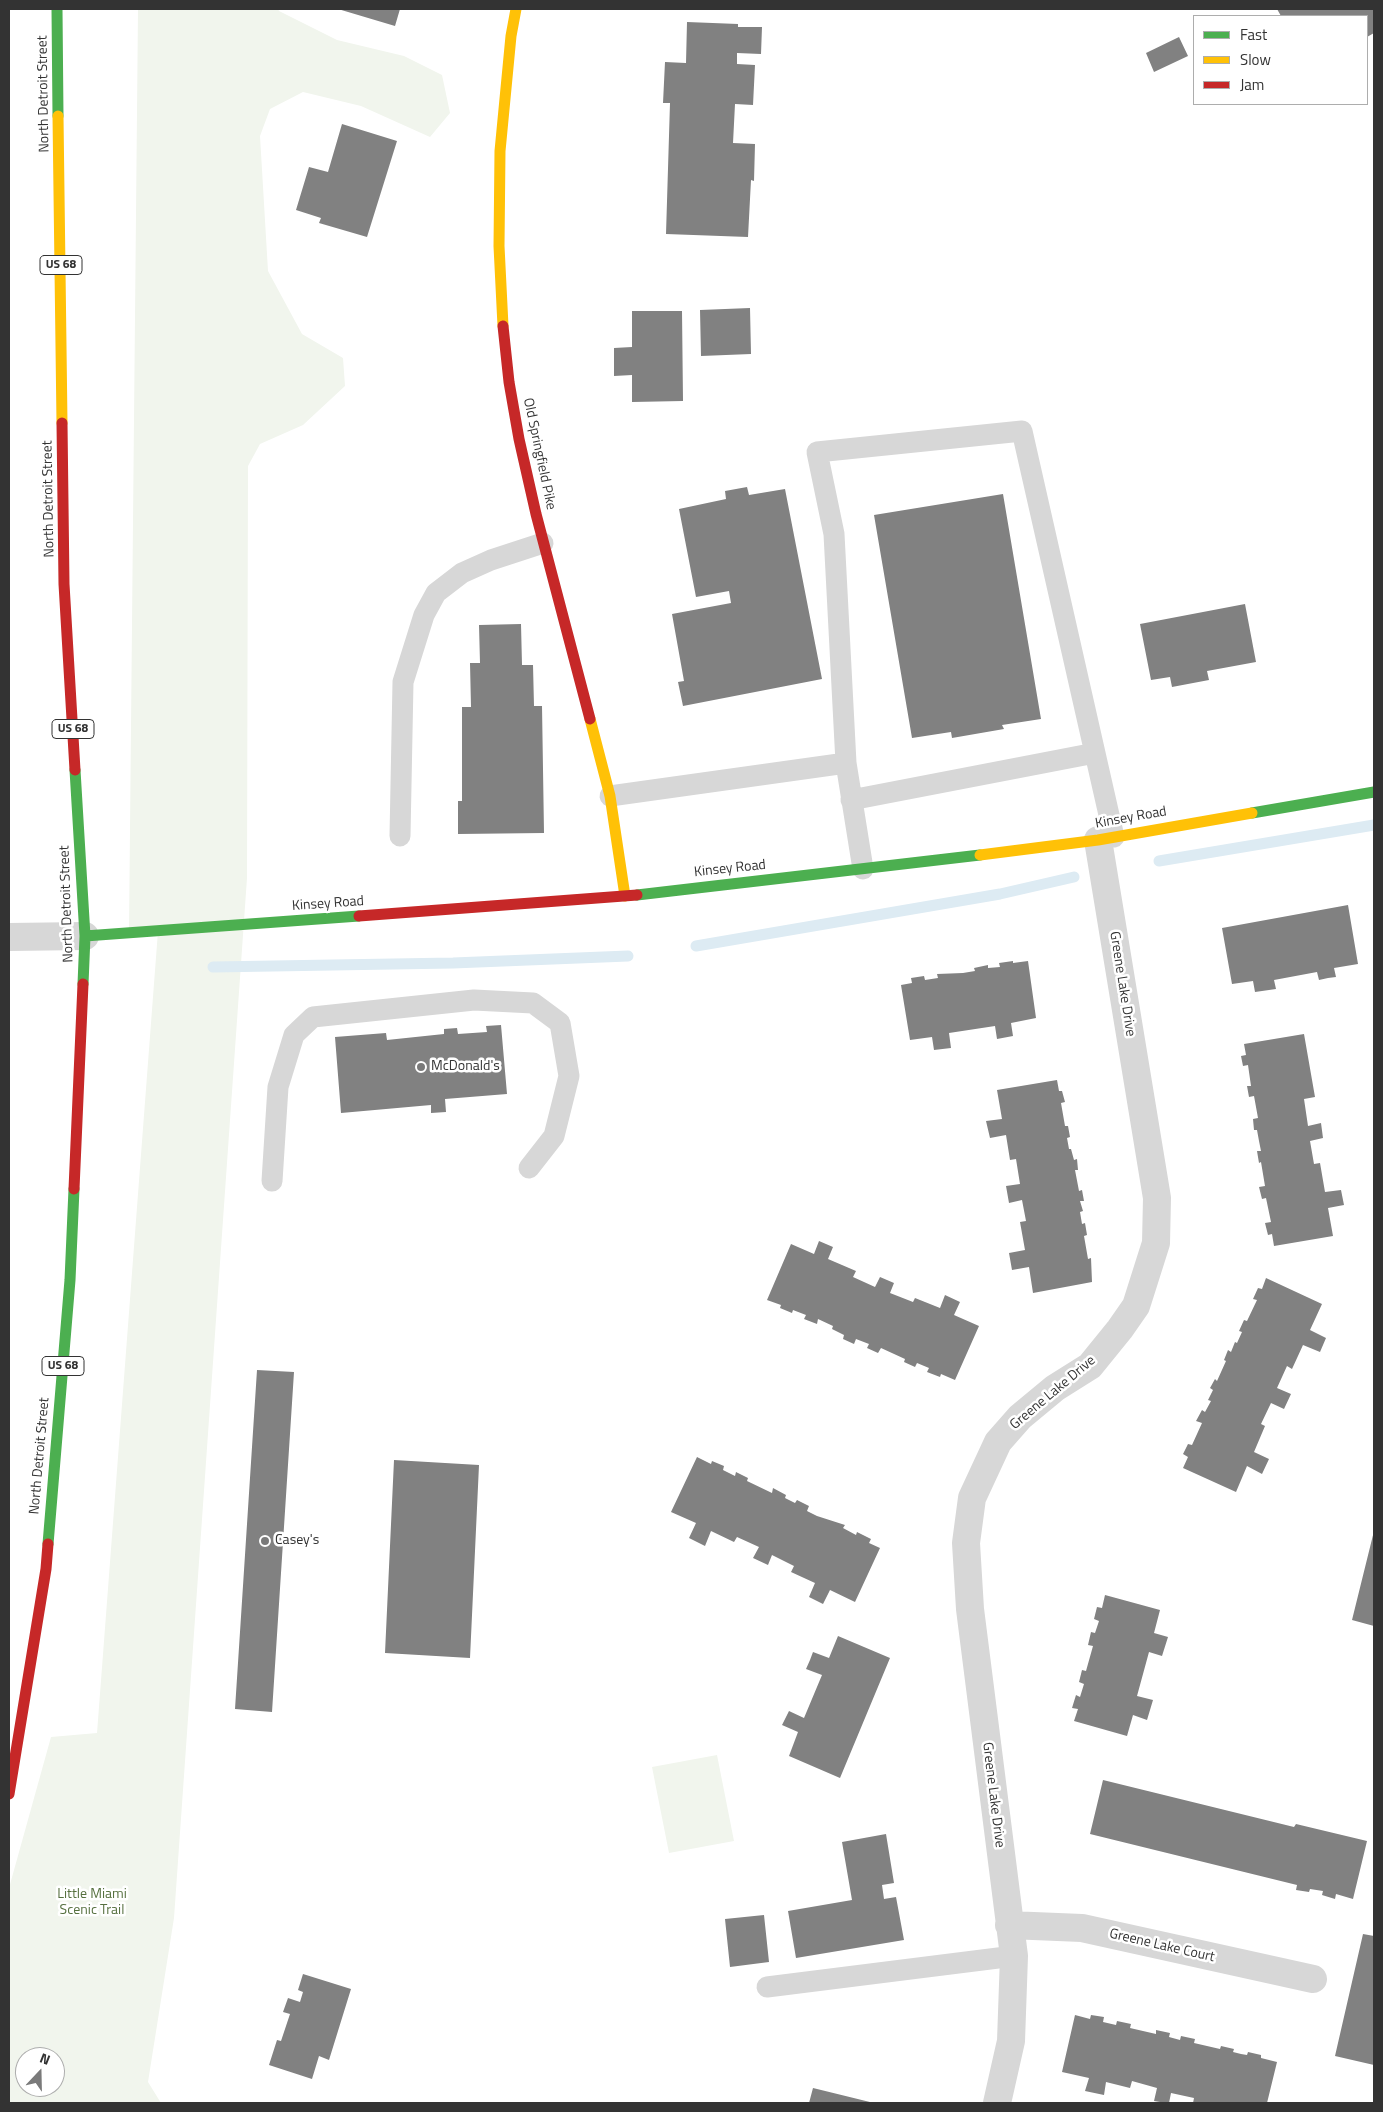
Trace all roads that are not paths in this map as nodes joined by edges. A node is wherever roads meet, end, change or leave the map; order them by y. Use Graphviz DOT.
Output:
graph roads {
  1 [pos="57,9"];
  2 [pos="516,9"];
  3 [pos="543,543"];
  4 [pos="1095,753"];
  5 [pos="846,763"];
  6 [pos="1374,792"];
  7 [pos="610,796"];
  8 [pos="851,800"];
  9 [pos="400,836"];
  10 [pos="1106,838"];
  11 [pos="863,869"];
  12 [pos="625,896"];
  13 [pos="86,936"];
  14 [pos="9,937"];
  15 [pos="529,1168"];
  16 [pos="272,1181"];
  17 [pos="9,1794"];
  18 [pos="1009,1925"];
  19 [pos="1014,1956"];
  20 [pos="1313,1979"];
  21 [pos="767,1987"];
  22 [pos="996,2103"];
  1 -- 13 [label="main road, North Detroit Street / US 68"];
  2 -- 3 [label="main road, Old Springfield Pike"];
  3 -- 7 [label="main road, Old Springfield Pike"];
  3 -- 9 [label="lane"];
  4 -- 5 [label="lane"];
  4 -- 8 [label="lane"];
  4 -- 10 [label="lane"];
  5 -- 7 [label="lane"];
  5 -- 8 [label="lane"];
  6 -- 10 [label="main road, Kinsey Road"];
  7 -- 12 [label="main road, Old Springfield Pike"];
  8 -- 11 [label="lane"];
  10 -- 11 [label="main road, Kinsey Road"];
  10 -- 18 [label="street, Greene Lake Drive"];
  11 -- 12 [label="main road, Kinsey Road"];
  12 -- 13 [label="main road, Kinsey Road"];
  13 -- 14 [label="street"];
  13 -- 17 [label="main road, North Detroit Street / US 68"];
  15 -- 16 [label="lane"];
  18 -- 19 [label="street, Greene Lake Drive"];
  18 -- 20 [label="street, Greene Lake Court"];
  19 -- 21 [label="lane"];
  19 -- 22 [label="street, Greene Lake Drive"];
}
